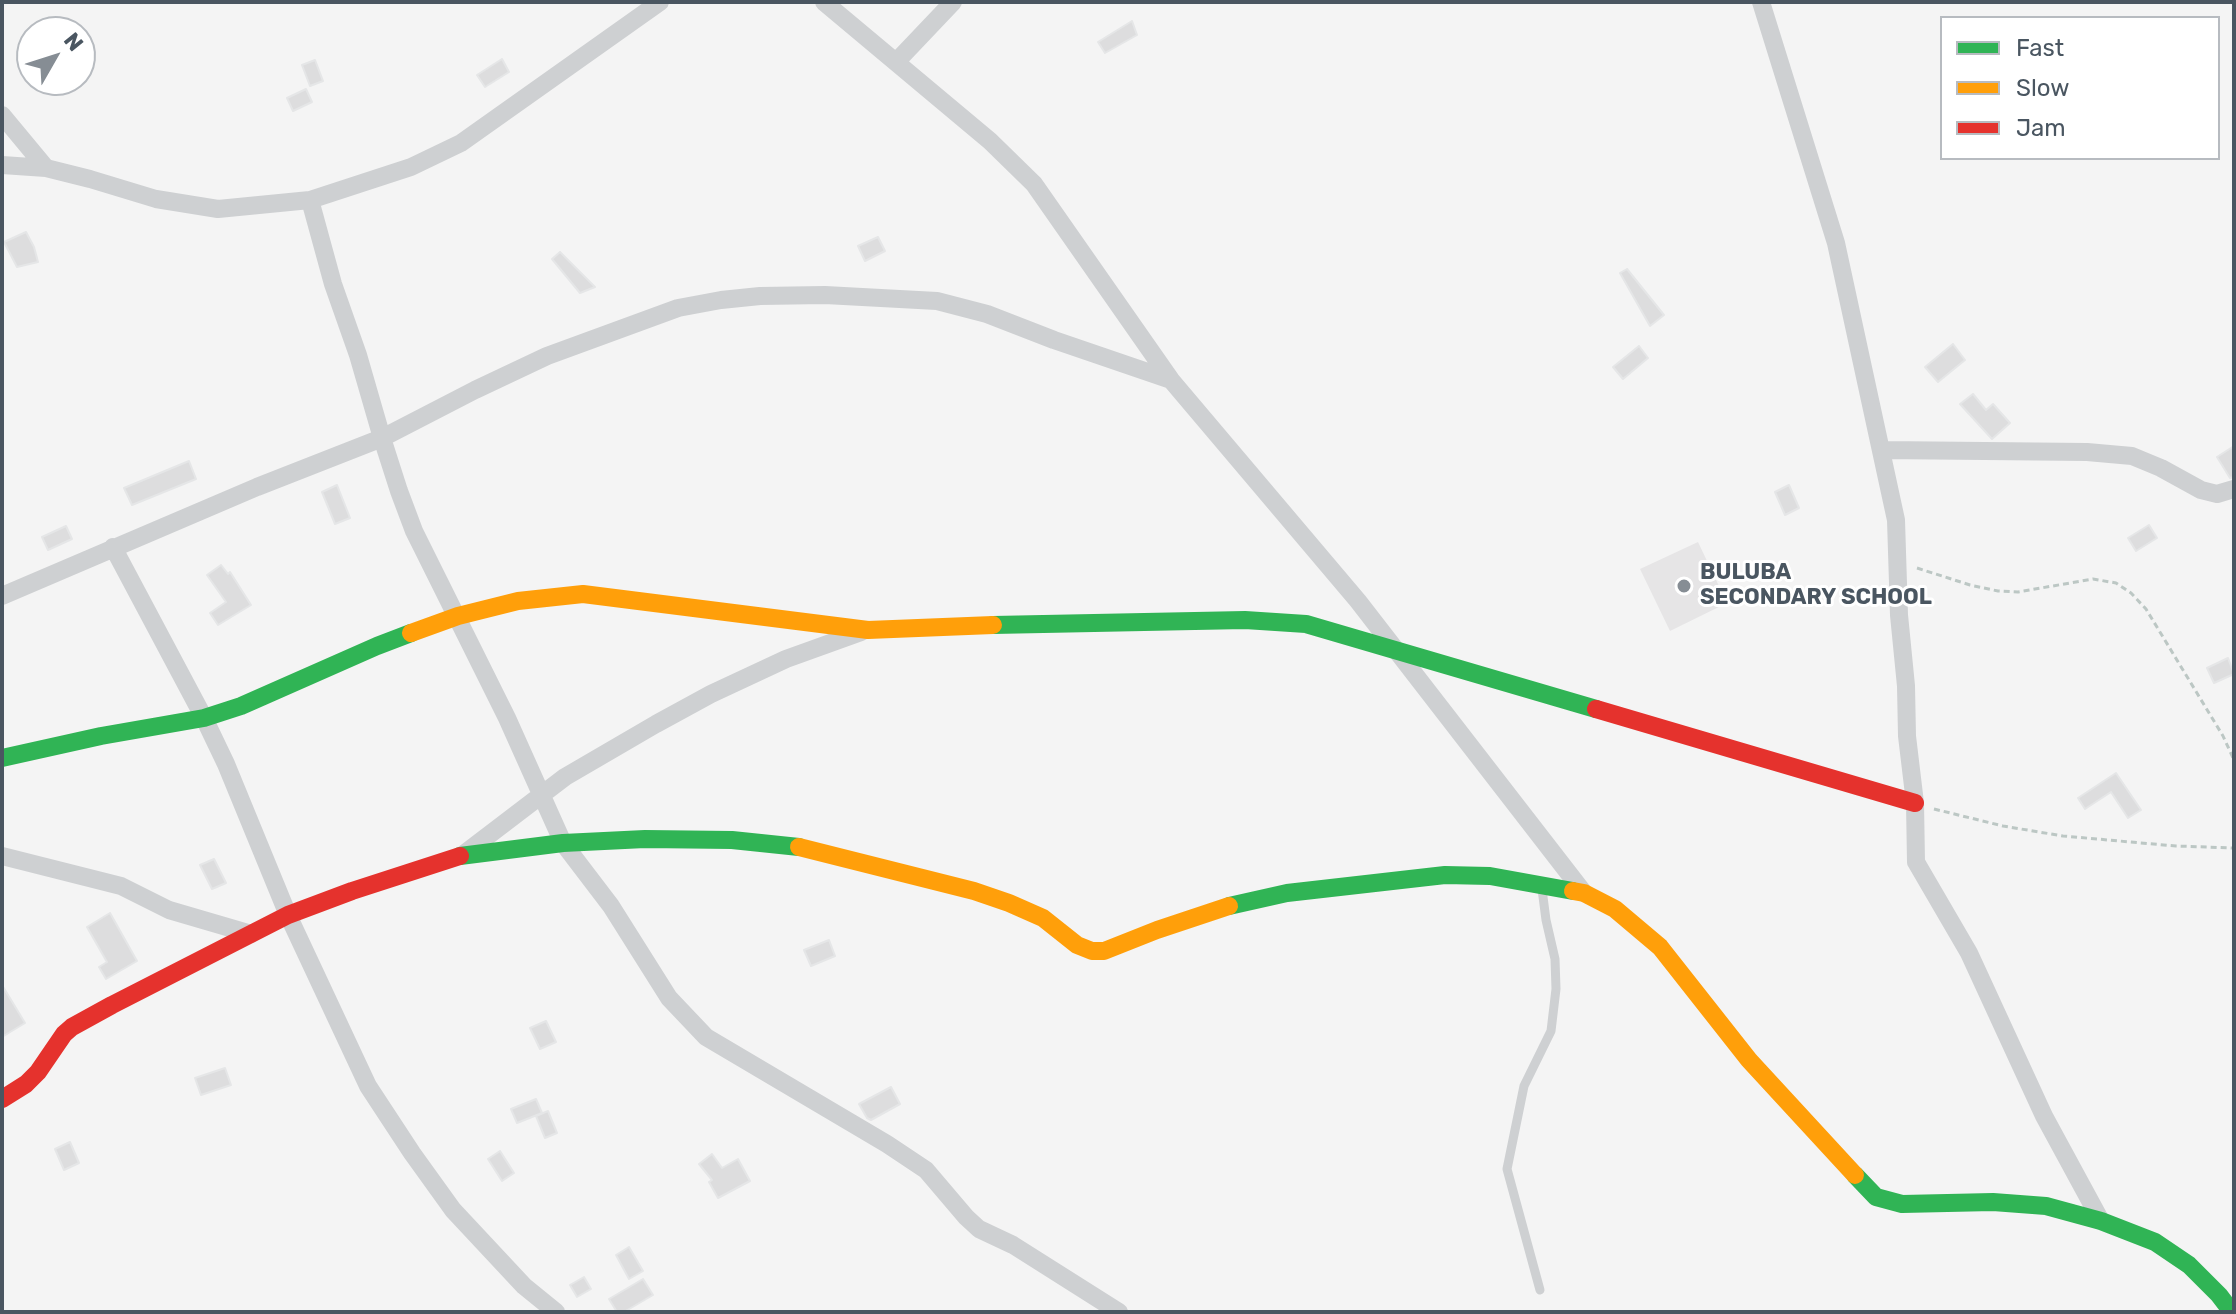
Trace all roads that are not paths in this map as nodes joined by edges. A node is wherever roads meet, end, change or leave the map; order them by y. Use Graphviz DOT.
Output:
graph roads {
  1 [pos="660,2"];
  2 [pos="824,2"];
  3 [pos="953,2"];
  4 [pos="1761,2"];
  5 [pos="897,61"];
  6 [pos="2,115"];
  7 [pos="2,165"];
  8 [pos="46,168"];
  9 [pos="310,200"];
  10 [pos="1171,380"];
  11 [pos="382,438"];
  12 [pos="1882,450"];
  13 [pos="2234,489"];
  14 [pos="113,547"];
  15 [pos="2,596"];
  16 [pos="458,616"];
  17 [pos="868,630"];
  18 [pos="1400,653"];
  19 [pos="204,718"];
  20 [pos="2,758"];
  21 [pos="542,796"];
  22 [pos="1915,803"];
  23 [pos="563,843"];
  24 [pos="2,856"];
  25 [pos="461,856"];
  26 [pos="1542,886"];
  27 [pos="1584,893"];
  28 [pos="288,915"];
  29 [pos="251,934"];
  30 [pos="2,1099"];
  31 [pos="2101,1221"];
  32 [pos="1540,1290"];
  33 [pos="556,1312"];
  34 [pos="1119,1312"];
  35 [pos="2232,1312"];
  1 -- 9 [label="street"];
  2 -- 5 [label="street"];
  3 -- 5 [label="street"];
  4 -- 12 [label="street"];
  5 -- 10 [label="street"];
  6 -- 8 [label="street"];
  7 -- 8 [label="street"];
  8 -- 9 [label="street"];
  9 -- 11 [label="street"];
  10 -- 11 [label="street"];
  10 -- 18 [label="street"];
  11 -- 14 [label="street"];
  11 -- 16 [label="street"];
  12 -- 13 [label="street"];
  12 -- 22 [label="street"];
  14 -- 15 [label="street"];
  14 -- 19 [label="street"];
  16 -- 17 [label="street"];
  16 -- 19 [label="street"];
  16 -- 21 [label="street"];
  17 -- 18 [label="street"];
  17 -- 21 [label="street"];
  18 -- 22 [label="street"];
  18 -- 27 [label="street"];
  19 -- 20 [label="street"];
  19 -- 28 [label="street"];
  21 -- 23 [label="street"];
  21 -- 25 [label="street"];
  22 -- 31 [label="street"];
  23 -- 25 [label="street"];
  23 -- 26 [label="street"];
  23 -- 34 [label="street"];
  24 -- 29 [label="street"];
  25 -- 28 [label="street"];
  26 -- 27 [label="street"];
  26 -- 32 [label="lane"];
  27 -- 31 [label="street"];
  28 -- 29 [label="street"];
  28 -- 33 [label="street"];
  29 -- 30 [label="street"];
  31 -- 35 [label="street"];
}
